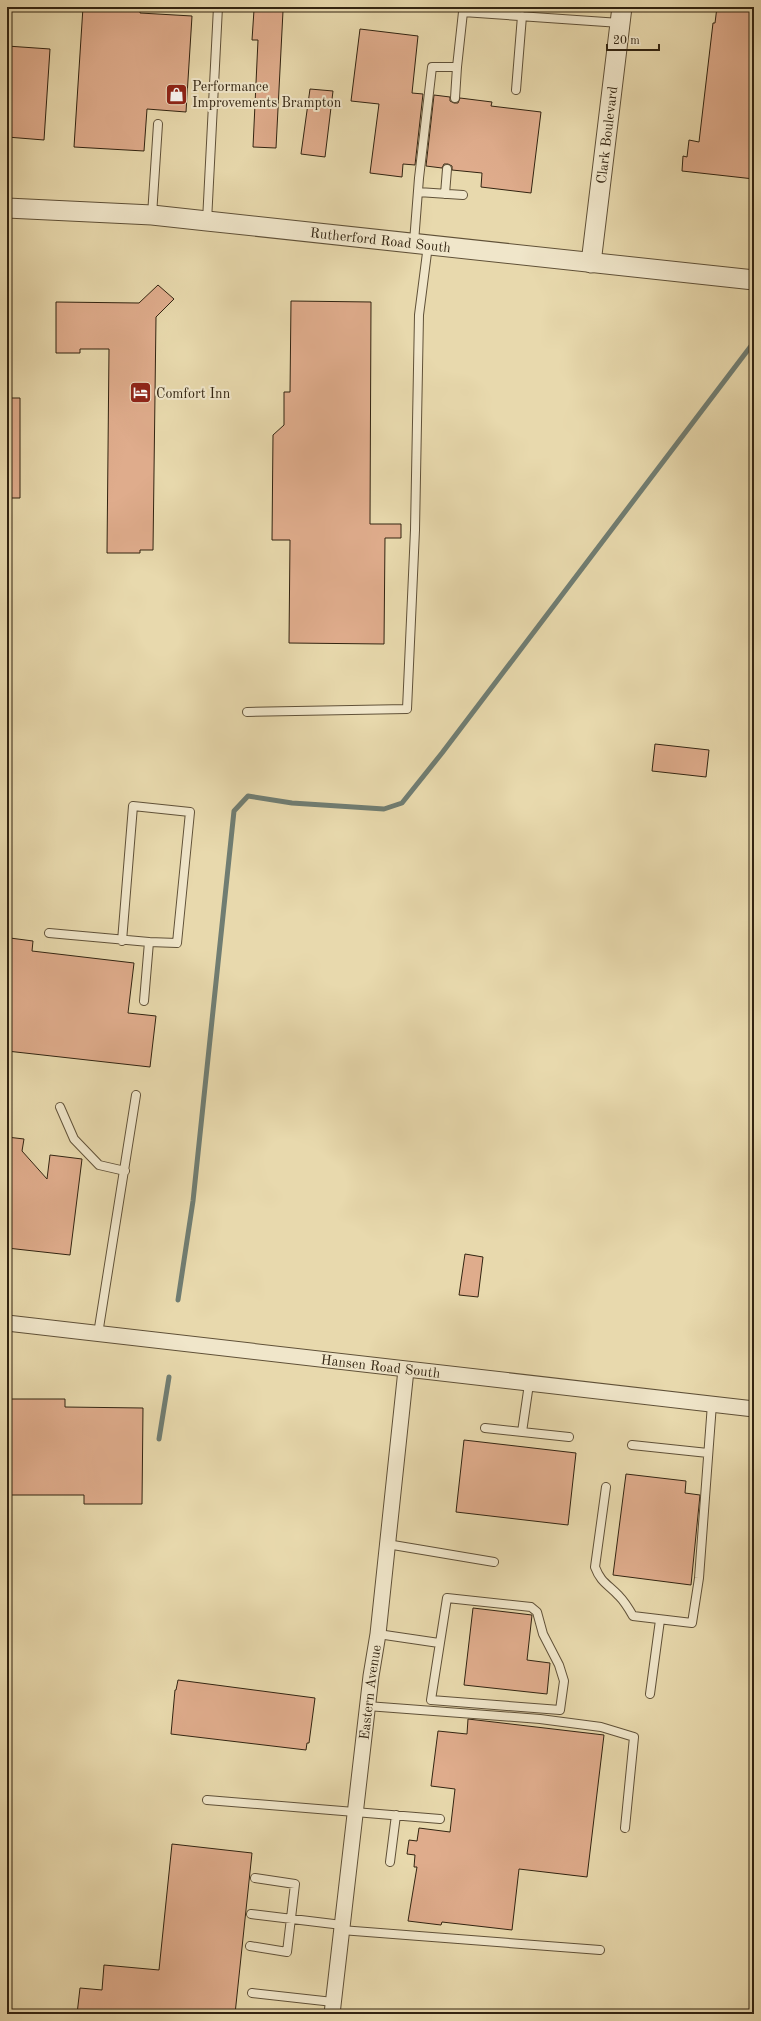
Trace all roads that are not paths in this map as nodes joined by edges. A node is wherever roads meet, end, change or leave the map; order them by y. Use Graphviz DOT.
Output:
graph roads {
  1 [pos="218,7"];
  2 [pos="621,15"];
  3 [pos="522,16"];
  4 [pos="457,67"];
  5 [pos="516,90"];
  6 [pos="454,98"];
  7 [pos="158,124"];
  8 [pos="447,169"];
  9 [pos="418,192"];
  10 [pos="445,194"];
  11 [pos="463,195"];
  12 [pos="7,208"];
  13 [pos="152,215"];
  14 [pos="207,221"];
  15 [pos="421,244"];
  16 [pos="591,263"];
  17 [pos="754,280"];
  18 [pos="247,712"];
  19 [pos="49,933"];
  20 [pos="122,941"];
  21 [pos="149,942"];
  22 [pos="144,1001"];
  23 [pos="136,1095"];
  24 [pos="60,1107"];
  25 [pos="125,1171"];
  26 [pos="7,1323"];
  27 [pos="98,1334"];
  28 [pos="406,1370"];
  29 [pos="529,1384"];
  30 [pos="712,1404"];
  31 [pos="754,1409"];
  32 [pos="485,1428"];
  33 [pos="522,1432"];
  34 [pos="569,1437"];
  35 [pos="632,1445"];
  36 [pos="708,1454"];
  37 [pos="606,1487"];
  38 [pos="388,1544"];
  39 [pos="494,1562"];
  40 [pos="660,1620"];
  41 [pos="378,1634"];
  42 [pos="439,1643"];
  43 [pos="650,1694"];
  44 [pos="368,1706"];
  45 [pos="207,1800"];
  46 [pos="355,1811"];
  47 [pos="396,1815"];
  48 [pos="440,1819"];
  49 [pos="625,1828"];
  50 [pos="390,1862"];
  51 [pos="255,1878"];
  52 [pos="251,1914"];
  53 [pos="292,1918"];
  54 [pos="342,1928"];
  55 [pos="250,1946"];
  56 [pos="600,1950"];
  57 [pos="252,1993"];
  58 [pos="332,2008"];
  1 -- 14 [label="lane"];
  2 -- 3 [label="lane"];
  2 -- 16 [label="street, Clark Boulevard"];
  3 -- 4 [label="lane"];
  3 -- 5 [label="lane"];
  4 -- 6 [label="lane"];
  4 -- 9 [label="lane"];
  7 -- 13 [label="lane"];
  8 -- 10 [label="lane"];
  9 -- 10 [label="lane"];
  9 -- 15 [label="lane"];
  10 -- 11 [label="lane"];
  12 -- 13 [label="street, Rutherford Road South"];
  13 -- 14 [label="street, Rutherford Road South"];
  14 -- 15 [label="street, Rutherford Road South"];
  15 -- 16 [label="street, Rutherford Road South"];
  15 -- 18 [label="lane"];
  16 -- 17 [label="street, Rutherford Road South"];
  19 -- 20 [label="lane"];
  20 -- 21 [label="lane"];
  20 -- 21 [label="lane"];
  21 -- 22 [label="lane"];
  23 -- 25 [label="lane"];
  24 -- 25 [label="lane"];
  25 -- 27 [label="lane"];
  26 -- 27 [label="street, Hansen Road South"];
  27 -- 28 [label="street, Hansen Road South"];
  28 -- 29 [label="street, Hansen Road South"];
  28 -- 38 [label="street, Eastern Avenue"];
  29 -- 30 [label="street, Hansen Road South"];
  29 -- 33 [label="lane"];
  30 -- 31 [label="street, Hansen Road South"];
  30 -- 36 [label="lane"];
  32 -- 33 [label="lane"];
  33 -- 34 [label="lane"];
  35 -- 36 [label="lane"];
  36 -- 40 [label="lane"];
  37 -- 40 [label="lane"];
  38 -- 39 [label="lane"];
  38 -- 41 [label="street, Eastern Avenue"];
  40 -- 43 [label="lane"];
  41 -- 42 [label="lane"];
  41 -- 44 [label="street, Eastern Avenue"];
  42 -- 42 [label="lane"];
  44 -- 46 [label="street, Eastern Avenue"];
  44 -- 49 [label="lane"];
  45 -- 46 [label="lane"];
  46 -- 47 [label="lane"];
  46 -- 54 [label="street, Eastern Avenue"];
  47 -- 48 [label="lane"];
  47 -- 50 [label="lane"];
  51 -- 53 [label="lane"];
  52 -- 53 [label="lane"];
  53 -- 54 [label="lane"];
  53 -- 55 [label="lane"];
  54 -- 56 [label="lane"];
  54 -- 58 [label="street, Eastern Avenue"];
  57 -- 58 [label="lane"];
}
